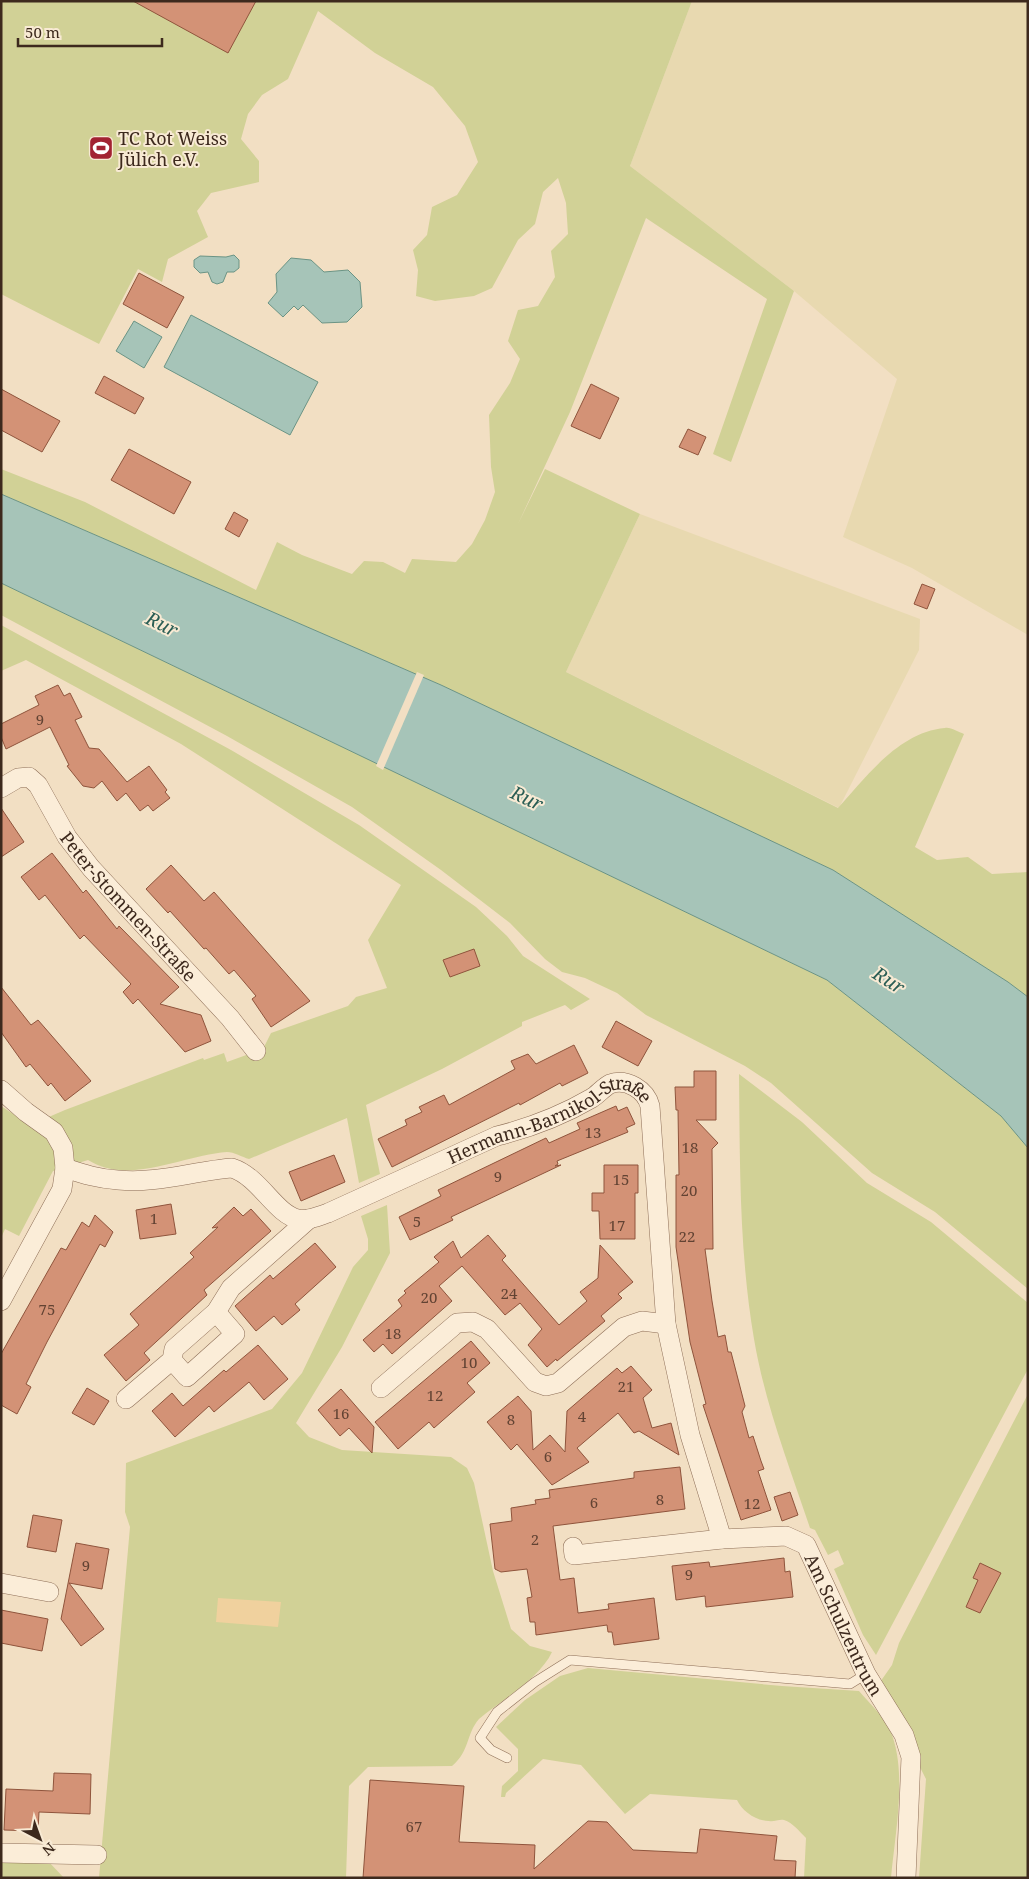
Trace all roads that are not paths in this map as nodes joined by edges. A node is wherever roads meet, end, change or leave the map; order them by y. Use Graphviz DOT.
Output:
graph roads {
  1 [pos="1,788"];
  2 [pos="256,1052"];
  3 [pos="1,1090"];
  4 [pos="65,1168"];
  5 [pos="309,1220"];
  6 [pos="1,1301"];
  7 [pos="216,1312"];
  8 [pos="666,1324"];
  9 [pos="172,1360"];
  10 [pos="381,1388"];
  11 [pos="126,1399"];
  12 [pos="722,1539"];
  13 [pos="573,1547"];
  14 [pos="1,1583"];
  15 [pos="49,1592"];
  16 [pos="866,1674"];
  17 [pos="507,1758"];
  18 [pos="1,1853"];
  19 [pos="97,1855"];
  20 [pos="906,1878"];
  1 -- 2 [label="street, Peter-Stommen-Straße"];
  3 -- 4 [label="street"];
  4 -- 5 [label="street"];
  4 -- 6 [label="street"];
  5 -- 7 [label="street"];
  5 -- 8 [label="street, Hermann-Barnikol-Straße"];
  7 -- 9 [label="street"];
  7 -- 9 [label="street"];
  8 -- 10 [label="street"];
  8 -- 12 [label="street, Hermann-Barnikol-Straße"];
  9 -- 11 [label="street"];
  12 -- 13 [label="street, Am Schulzentrum"];
  12 -- 16 [label="street, Am Schulzentrum"];
  14 -- 15 [label="street"];
  16 -- 17 [label="lane"];
  16 -- 20 [label="street, Am Schulzentrum"];
  18 -- 19 [label="street"];
}
